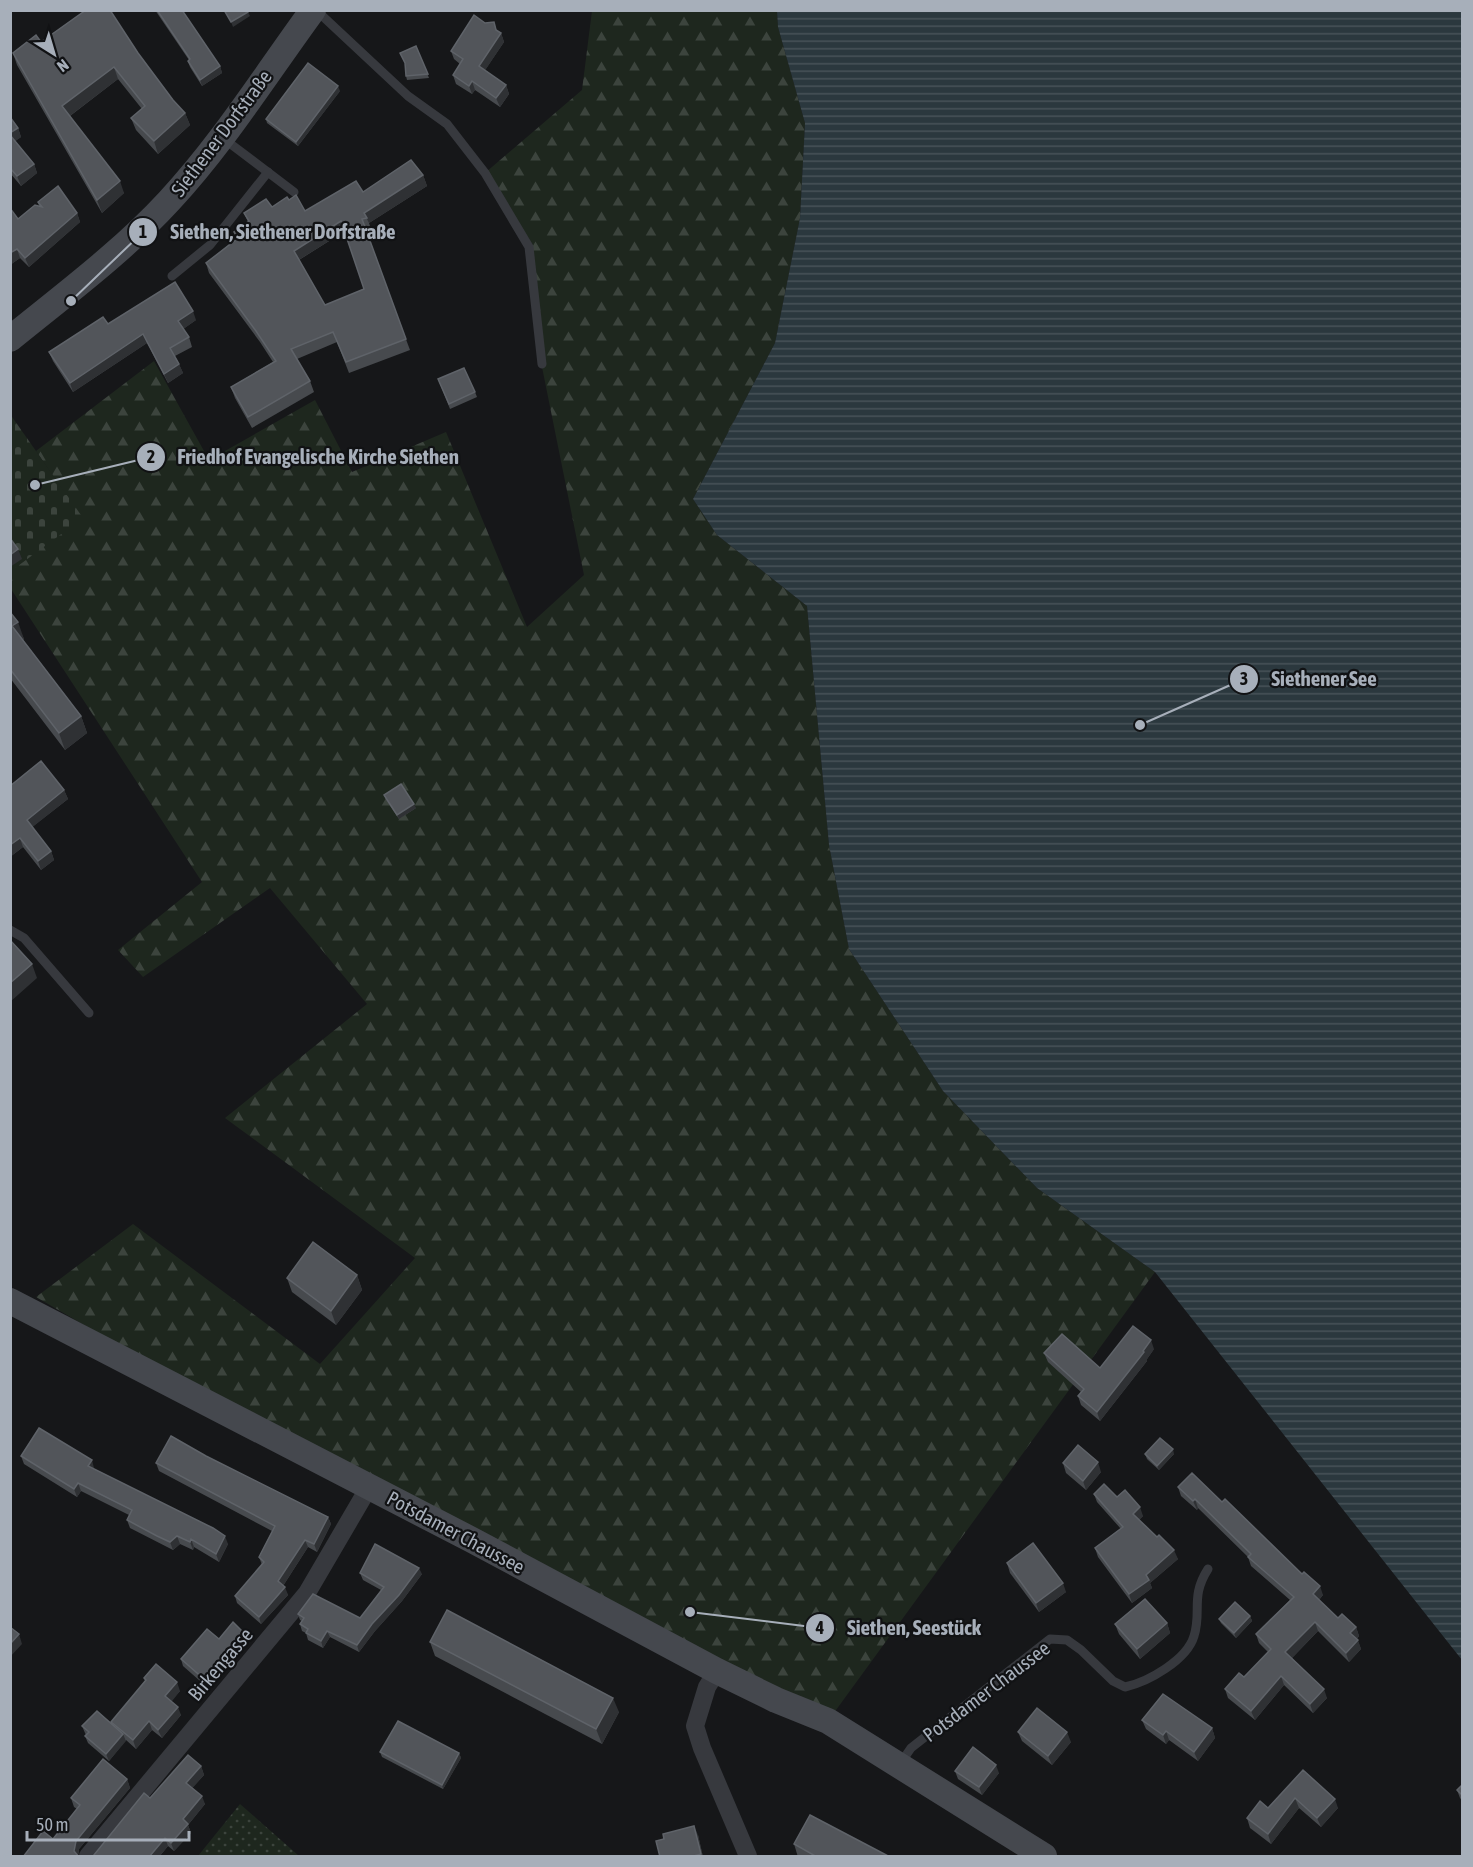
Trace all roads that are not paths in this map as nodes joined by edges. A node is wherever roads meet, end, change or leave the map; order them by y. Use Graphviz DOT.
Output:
graph roads {
  1 [pos="315,10"];
  2 [pos="221,137"];
  3 [pos="268,172"];
  4 [pos="294,192"];
  5 [pos="172,276"];
  6 [pos="10,339"];
  7 [pos="542,364"];
  8 [pos="10,930"];
  9 [pos="89,1013"];
  10 [pos="10,1301"];
  11 [pos="369,1487"];
  12 [pos="1208,1569"];
  13 [pos="717,1671"];
  14 [pos="899,1766"];
  15 [pos="88,1857"];
  16 [pos="748,1857"];
  17 [pos="1044,1857"];
  1 -- 2 [label="main road, Siethener Dorfstraße"];
  1 -- 7 [label="lane, Siethener Dorfstraße"];
  2 -- 3 [label="lane"];
  2 -- 6 [label="main road, Siethener Dorfstraße"];
  3 -- 4 [label="lane"];
  3 -- 5 [label="lane"];
  8 -- 9 [label="lane"];
  10 -- 11 [label="main road, Potsdamer Chaussee"];
  11 -- 13 [label="main road, Potsdamer Chaussee"];
  11 -- 15 [label="street, Birkengasse"];
  12 -- 14 [label="lane, Potsdamer Chaussee"];
  13 -- 14 [label="main road, Potsdamer Chaussee"];
  13 -- 16 [label="street"];
  14 -- 17 [label="main road, Potsdamer Chaussee"];
}
